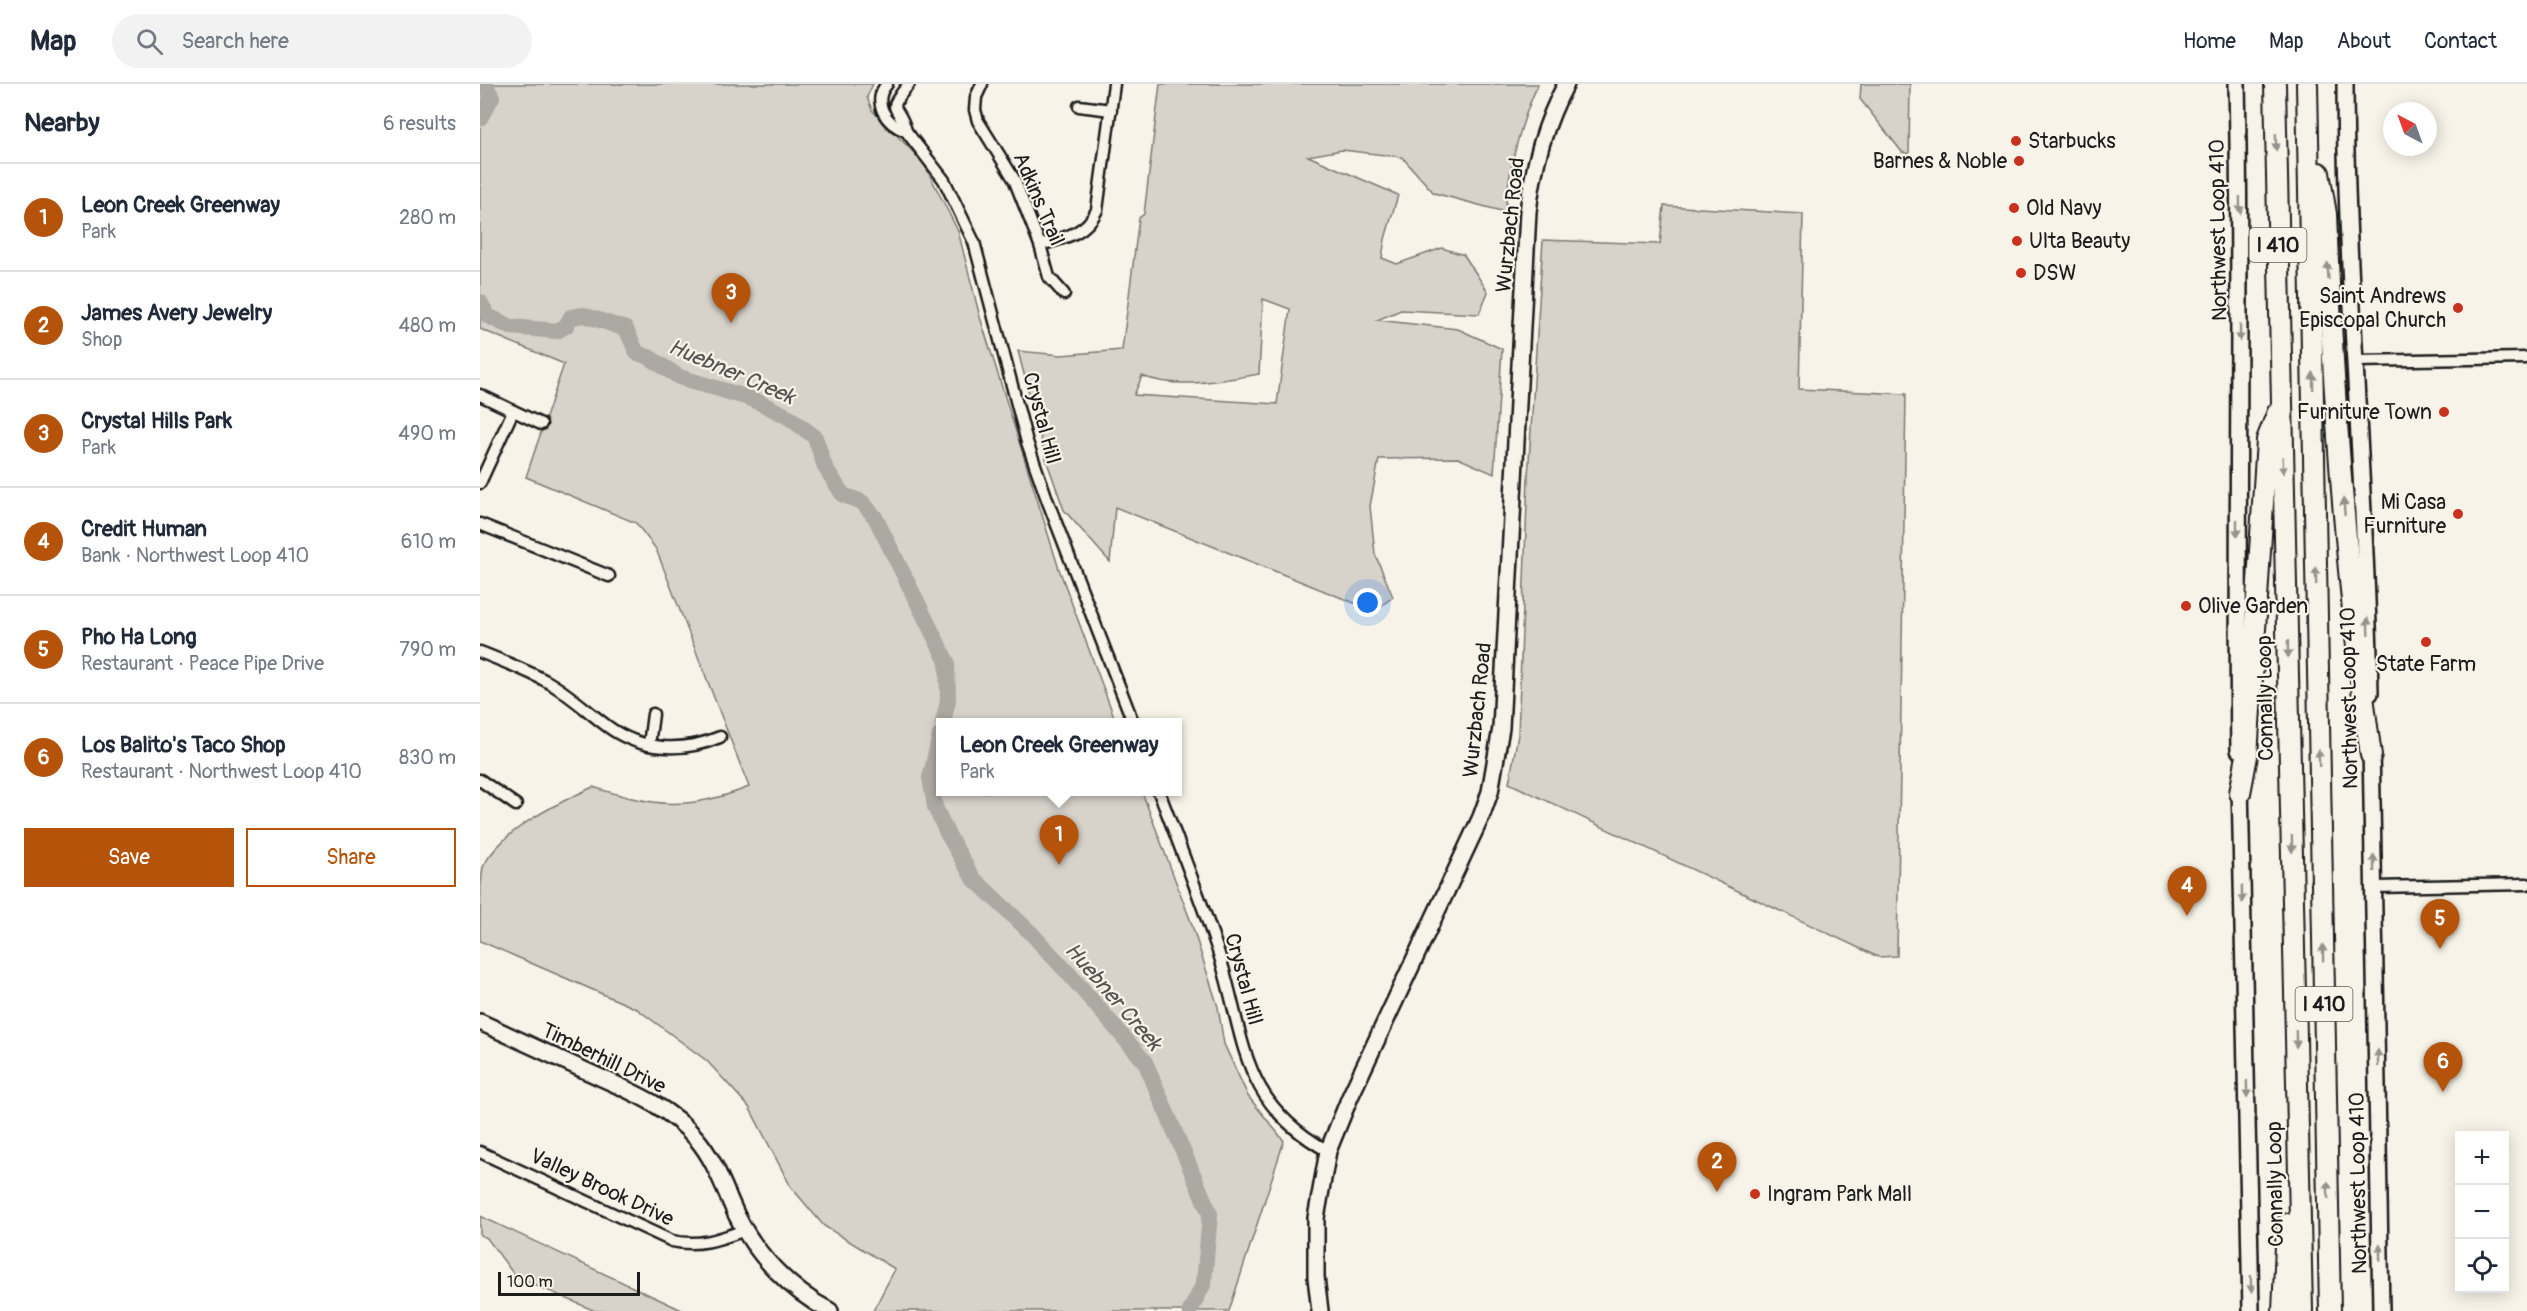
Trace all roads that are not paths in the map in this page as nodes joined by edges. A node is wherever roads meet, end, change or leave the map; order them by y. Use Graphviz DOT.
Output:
graph roads {
  1 [pos="909,84"];
  2 [pos="982,84"];
  3 [pos="1114,84"];
  4 [pos="1566,84"];
  5 [pos="2237,84"];
  6 [pos="2275,84"];
  7 [pos="2307,84"];
  8 [pos="2345,84"];
  9 [pos="885,86"];
  10 [pos="1079,106"];
  11 [pos="2308,108"];
  12 [pos="1111,110"];
  13 [pos="906,131"];
  14 [pos="1040,245"];
  15 [pos="1064,294"];
  16 [pos="2527,358"];
  17 [pos="2355,361"];
  18 [pos="480,395"];
  19 [pos="2281,406"];
  20 [pos="513,411"];
  21 [pos="541,424"];
  22 [pos="480,483"];
  23 [pos="480,525"];
  24 [pos="609,576"];
  25 [pos="480,652"];
  26 [pos="653,714"];
  27 [pos="1131,718"];
  28 [pos="720,737"];
  29 [pos="649,745"];
  30 [pos="2371,755"];
  31 [pos="480,780"];
  32 [pos="2240,793"];
  33 [pos="1160,796"];
  34 [pos="516,805"];
  35 [pos="2527,884"];
  36 [pos="2375,887"];
  37 [pos="480,1022"];
  38 [pos="2298,1126"];
  39 [pos="1328,1151"];
  40 [pos="480,1152"];
  41 [pos="745,1230"];
  42 [pos="830,1311"];
  43 [pos="1320,1311"];
  44 [pos="2251,1311"];
  45 [pos="2283,1311"];
  46 [pos="2302,1311"];
  47 [pos="2330,1311"];
  48 [pos="2381,1311"];
  1 -- 13 [label="street, Crystal Hill"];
  2 -- 14 [label="street, Adkins Trail"];
  3 -- 12 [label="street"];
  4 -- 39 [label="main road, Wurzbach Road"];
  5 -- 32 [label="main road, Northwest Loop 410, one-way"];
  6 -- 19 [label="highway, Connally Loop / I 410, one-way"];
  7 -- 11 [label="highway, I 410"];
  8 -- 17 [label="main road, Northwest Loop 410"];
  9 -- 13 [label="street, Crystal Hill"];
  10 -- 12 [label="street"];
  30 -- 11 [label="highway, one-way"];
  47 -- 11 [label="highway, I 410, one-way"];
  12 -- 14 [label="street"];
  13 -- 27 [label="street, Crystal Hill"];
  14 -- 15 [label="street, Adkins Trail"];
  16 -- 17 [label="street"];
  30 -- 17 [label="main road, Northwest Loop 410, one-way"];
  18 -- 20 [label="street"];
  19 -- 32 [label="highway"];
  19 -- 38 [label="highway, Connally Loop / I 410, one-way"];
  20 -- 21 [label="street"];
  20 -- 22 [label="street"];
  23 -- 24 [label="street"];
  25 -- 29 [label="street"];
  26 -- 29 [label="street"];
  28 -- 29 [label="street"];
  36 -- 30 [label="main road, Northwest Loop 410, one-way"];
  31 -- 34 [label="street"];
  32 -- 44 [label="main road, Northwest Loop 410, one-way"];
  33 -- 39 [label="street, Crystal Hill"];
  35 -- 36 [label="street"];
  48 -- 36 [label="main road, Northwest Loop 410, one-way"];
  37 -- 41 [label="main road, Timberhill Drive"];
  38 -- 45 [label="highway"];
  38 -- 46 [label="highway, Connally Loop / I 410"];
  39 -- 43 [label="main road, Wurzbach Road"];
  40 -- 41 [label="street, Valley Brook Drive"];
  41 -- 42 [label="main road, Timberhill Drive"];
}
